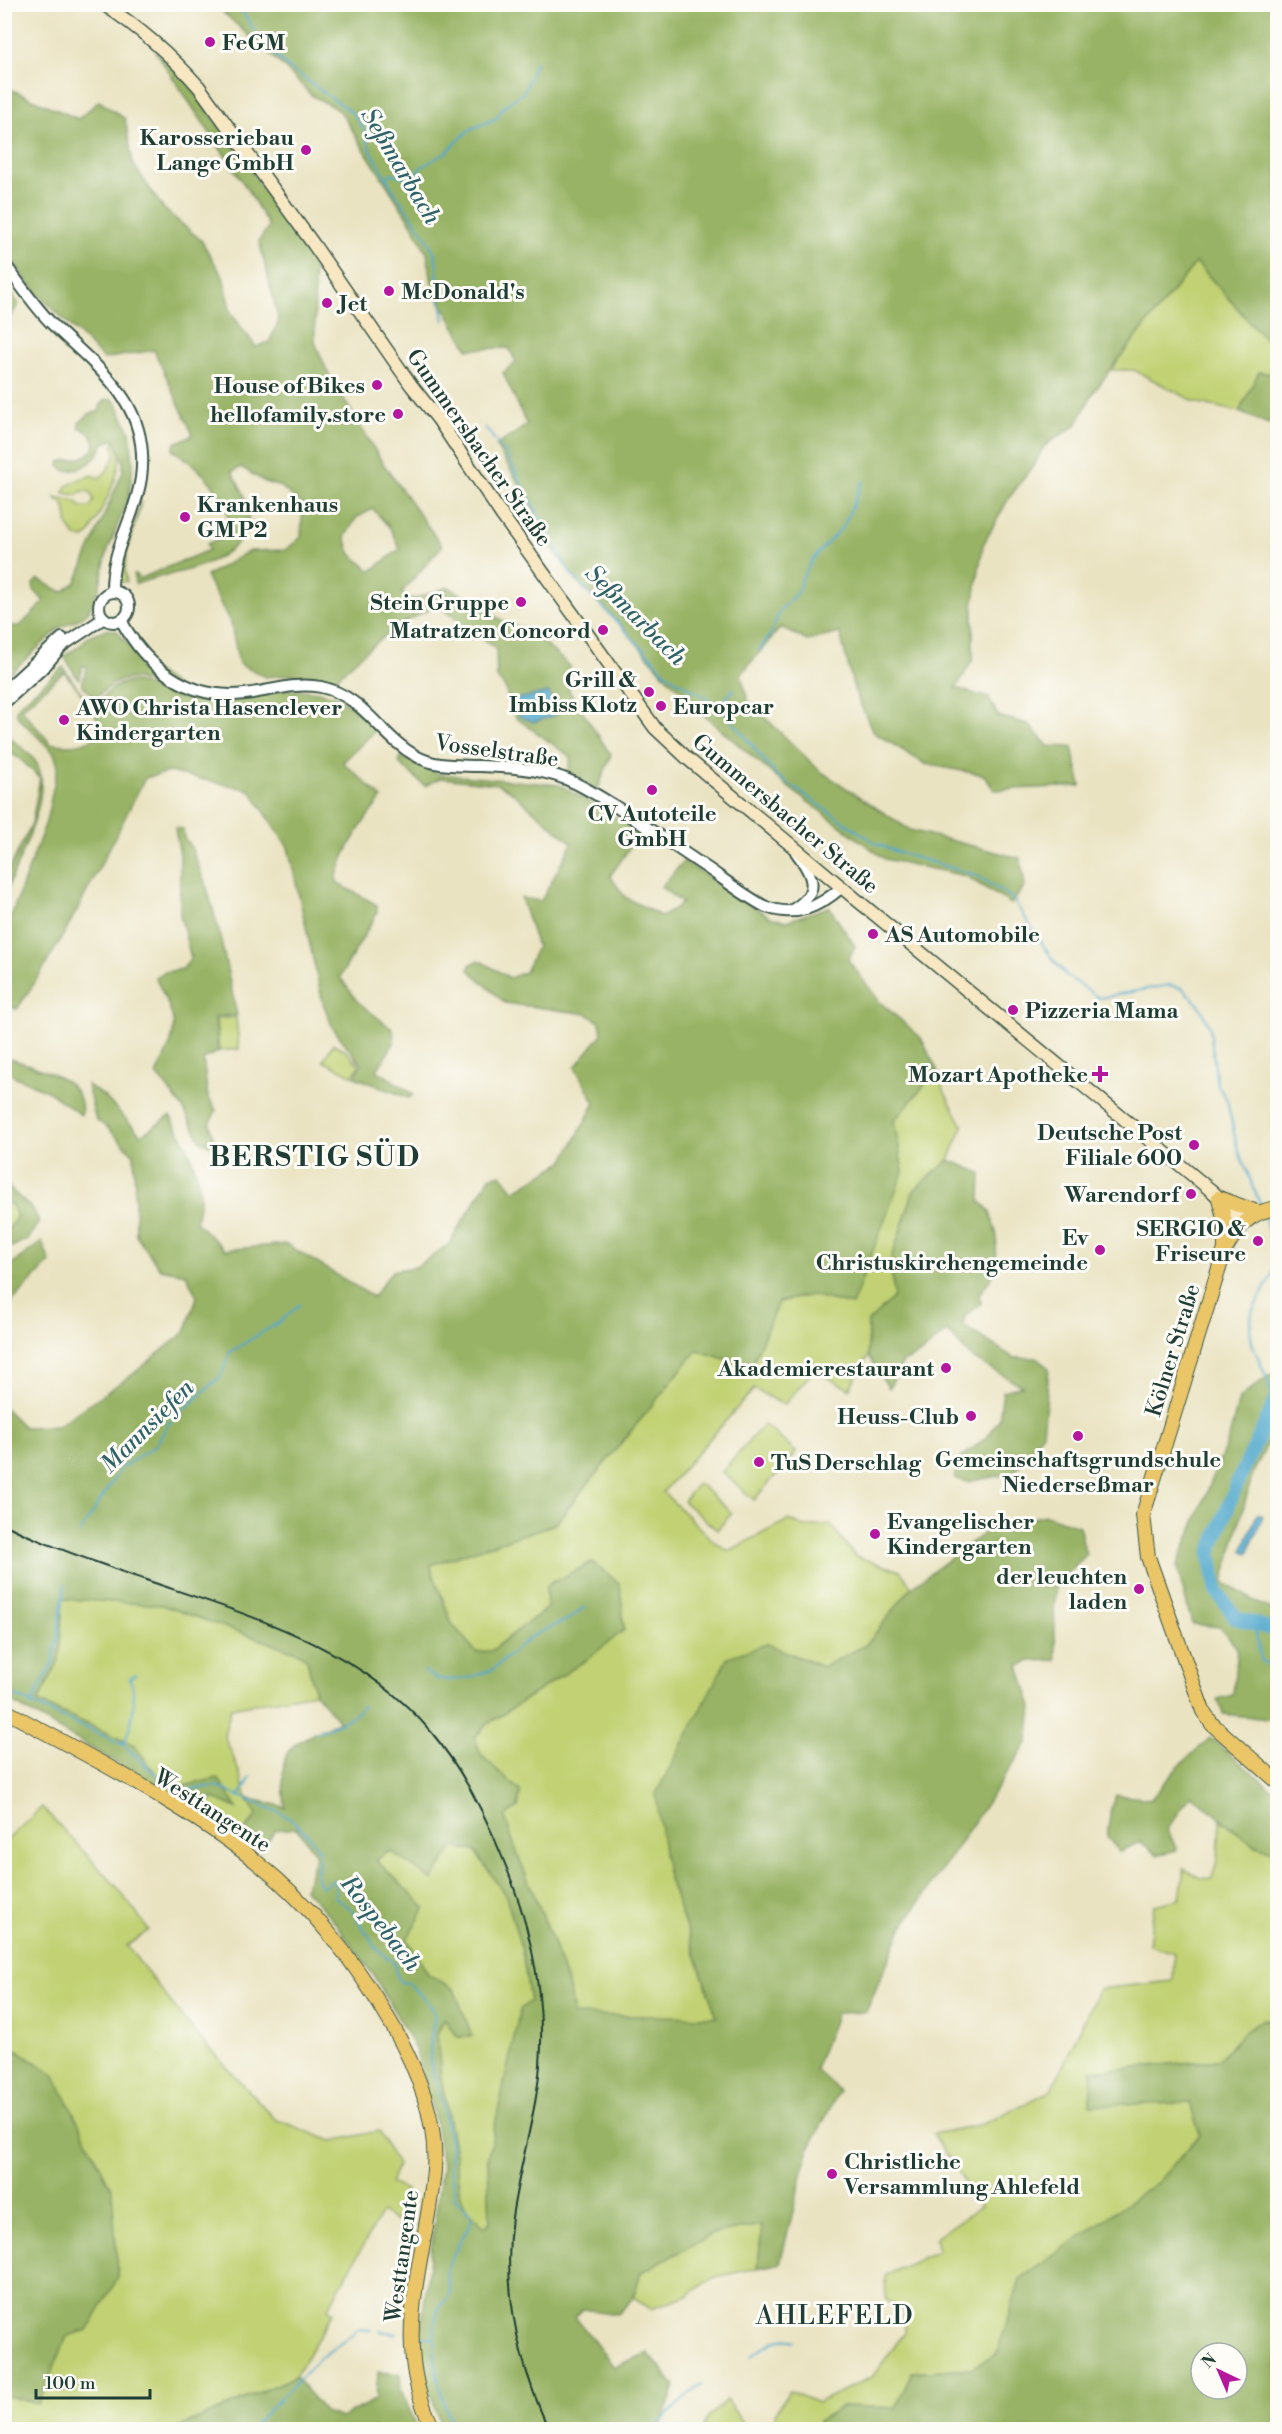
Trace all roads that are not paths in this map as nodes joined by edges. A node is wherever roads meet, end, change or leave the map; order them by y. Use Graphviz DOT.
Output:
graph roads {
  1 [pos="104,4"];
  2 [pos="4,263"];
  3 [pos="112,592"];
  4 [pos="102,615"];
  5 [pos="121,620"];
  6 [pos="4,691"];
  7 [pos="4,703"];
  8 [pos="787,842"];
  9 [pos="842,887"];
  10 [pos="789,912"];
  11 [pos="1219,1198"];
  12 [pos="1265,1210"];
  13 [pos="1244,1223"];
  14 [pos="1224,1252"];
  15 [pos="4,1710"];
  16 [pos="1278,1782"];
  17 [pos="434,2430"];
  1 -- 8 [label="main road, Gummersbacher Straße"];
  2 -- 3 [label="street"];
  3 -- 4 [label="street"];
  3 -- 5 [label="street"];
  4 -- 5 [label="street"];
  4 -- 6 [label="street"];
  4 -- 7 [label="street"];
  5 -- 10 [label="street, Vosselstraße"];
  8 -- 9 [label="main road, Gummersbacher Straße"];
  8 -- 10 [label="street"];
  9 -- 10 [label="street"];
  9 -- 11 [label="main road, Gummersbacher Straße"];
  11 -- 12 [label="main road"];
  11 -- 13 [label="main road, Gummersbacher Straße"];
  11 -- 14 [label="main road"];
  12 -- 13 [label="main road, Kölner Straße"];
  13 -- 14 [label="main road, Kölner Straße"];
  14 -- 16 [label="main road, Kölner Straße"];
  15 -- 17 [label="main road, Westtangente"];
}
